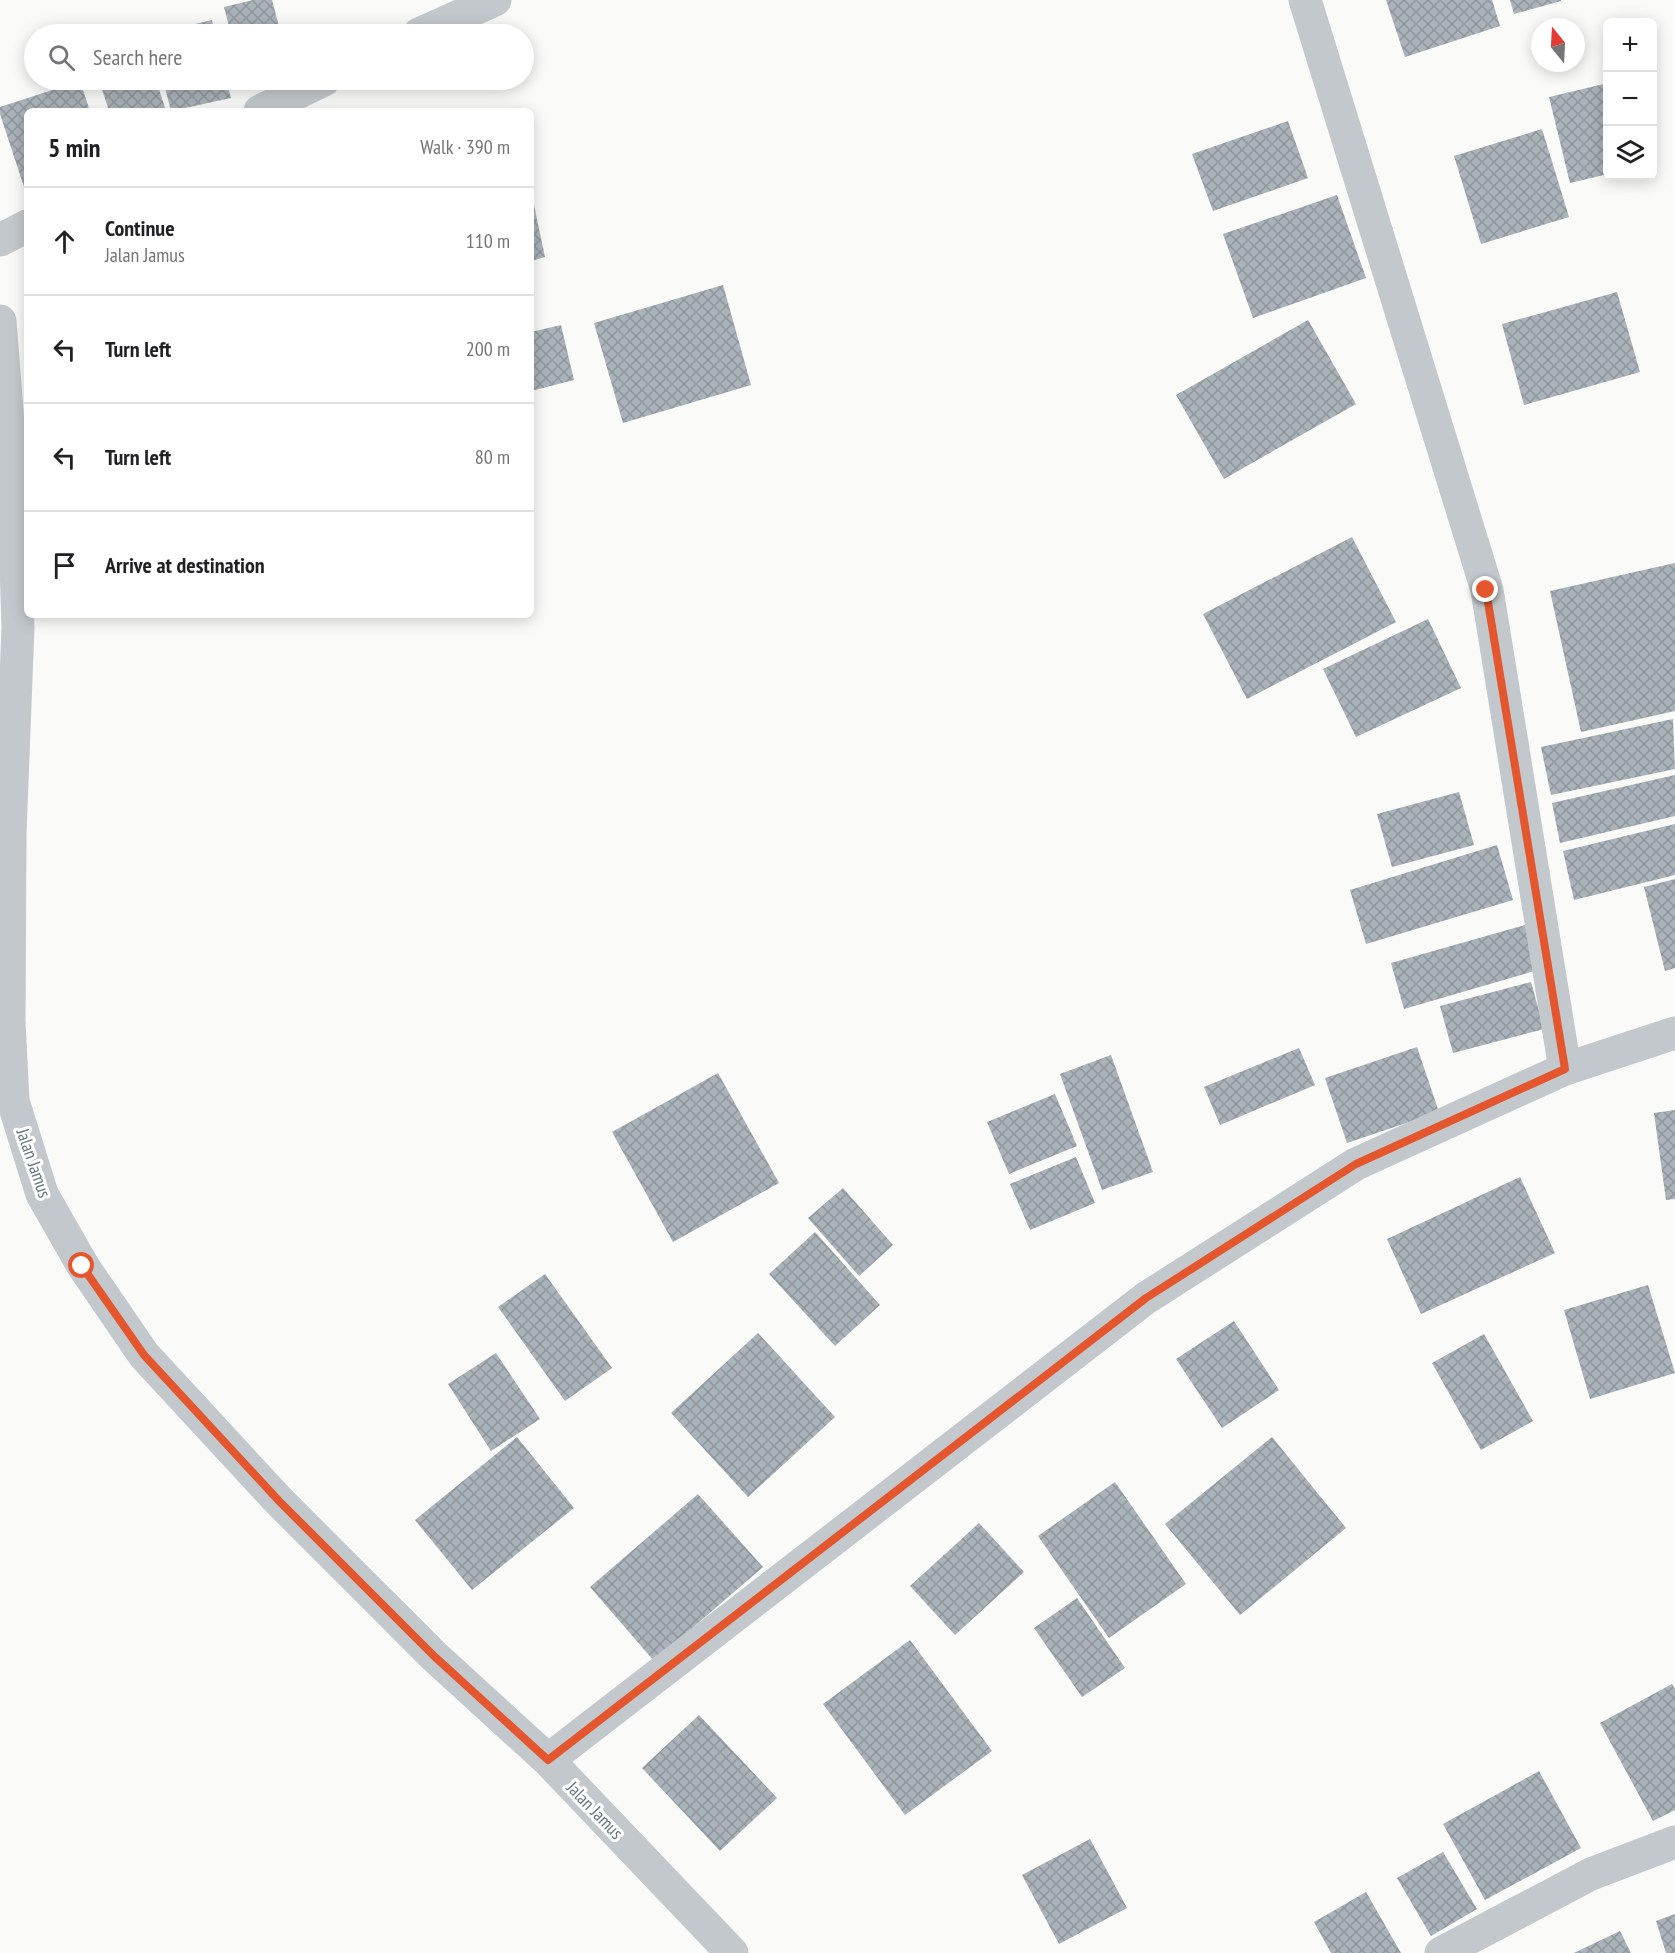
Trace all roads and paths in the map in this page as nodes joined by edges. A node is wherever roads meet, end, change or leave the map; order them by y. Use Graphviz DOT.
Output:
graph roads {
  1 [pos="495,0"];
  2 [pos="1305,0"];
  3 [pos="441,24"];
  4 [pos="303,90"];
  5 [pos="266,108"];
  6 [pos="24,228"];
  7 [pos="0,240"];
  8 [pos="0,321"];
  9 [pos="7,502"];
  10 [pos="1675,1034"];
  11 [pos="1565,1069"];
  12 [pos="548,1760"];
  13 [pos="1675,1842"];
  14 [pos="732,1953"];
  15 [pos="1441,1953"];
  1 -- 3 [label="street"];
  2 -- 11 [label="street"];
  4 -- 5 [label="street"];
  6 -- 7 [label="street"];
  8 -- 9 [label="street, Jalan Jamus"];
  9 -- 12 [label="street, Jalan Jamus"];
  10 -- 11 [label="street"];
  11 -- 12 [label="street"];
  12 -- 14 [label="street, Jalan Jamus"];
  13 -- 15 [label="street"];
}
